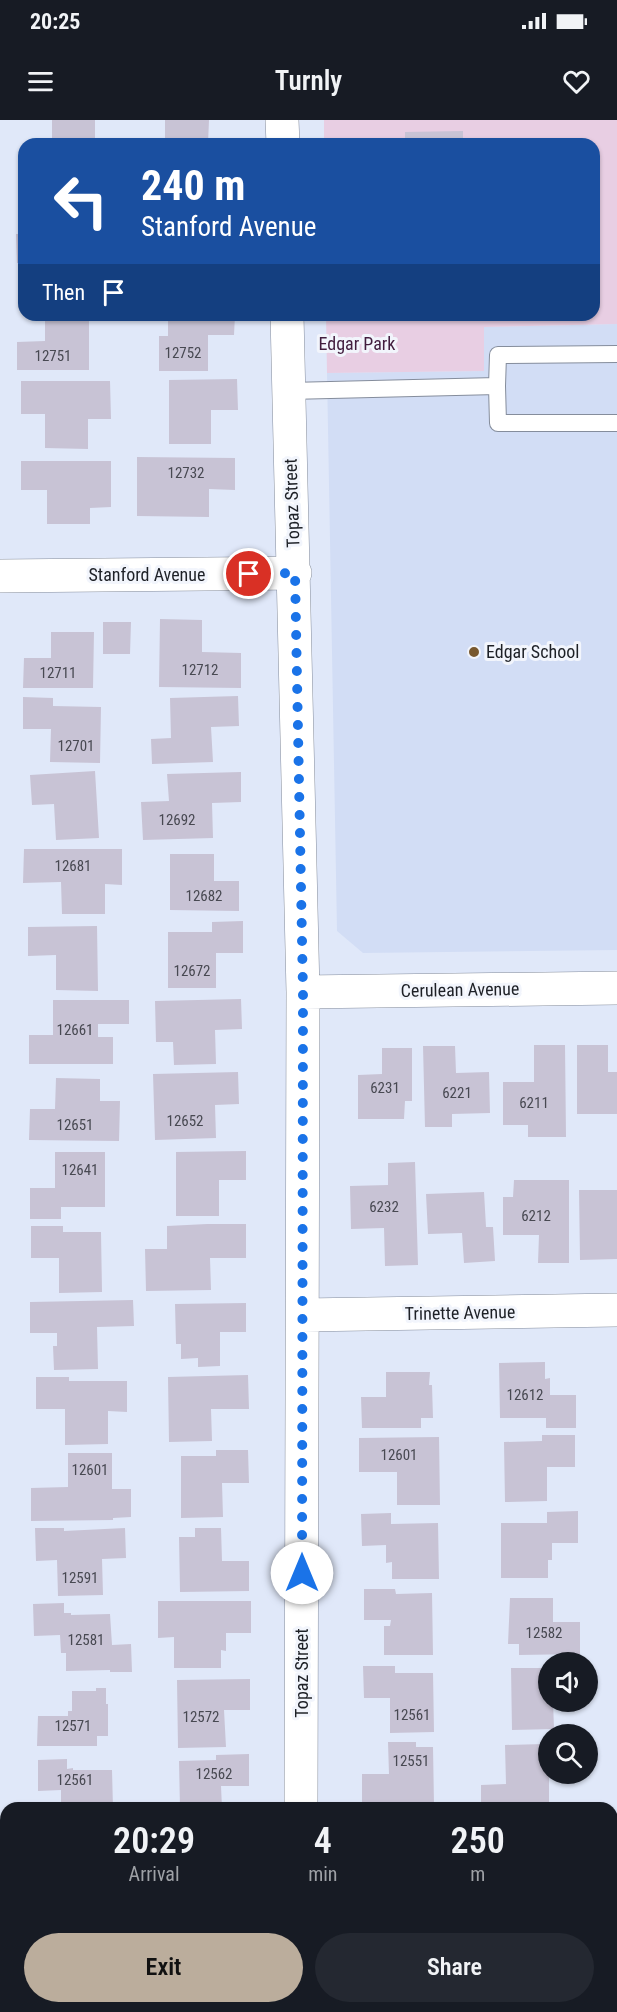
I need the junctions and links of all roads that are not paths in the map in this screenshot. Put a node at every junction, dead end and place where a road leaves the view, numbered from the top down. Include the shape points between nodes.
1 (282, 120) edge
2 (283, 138) edge
3 (287, 321) edge
4 (617, 354) edge
5 (497, 386) junction
6 (289, 391) junction
7 (617, 423) edge
8 (295, 573) junction
9 (0, 576) edge
10 (617, 988) edge
11 (303, 992) junction
12 (617, 1310) edge
13 (303, 1315) junction
14 (301, 1802) edge

1 - 2 street
3 - 6 street, Topaz Street
4 - 5 lane via 498,355
5 - 6 lane
5 - 7 lane via 498,423
6 - 8 street, Topaz Street
8 - 9 street, Stanford Avenue
8 - 11 street, Topaz Street
10 - 11 street, Cerulean Avenue
11 - 13 street, Topaz Street
12 - 13 street, Trinette Avenue
13 - 14 street, Topaz Street

